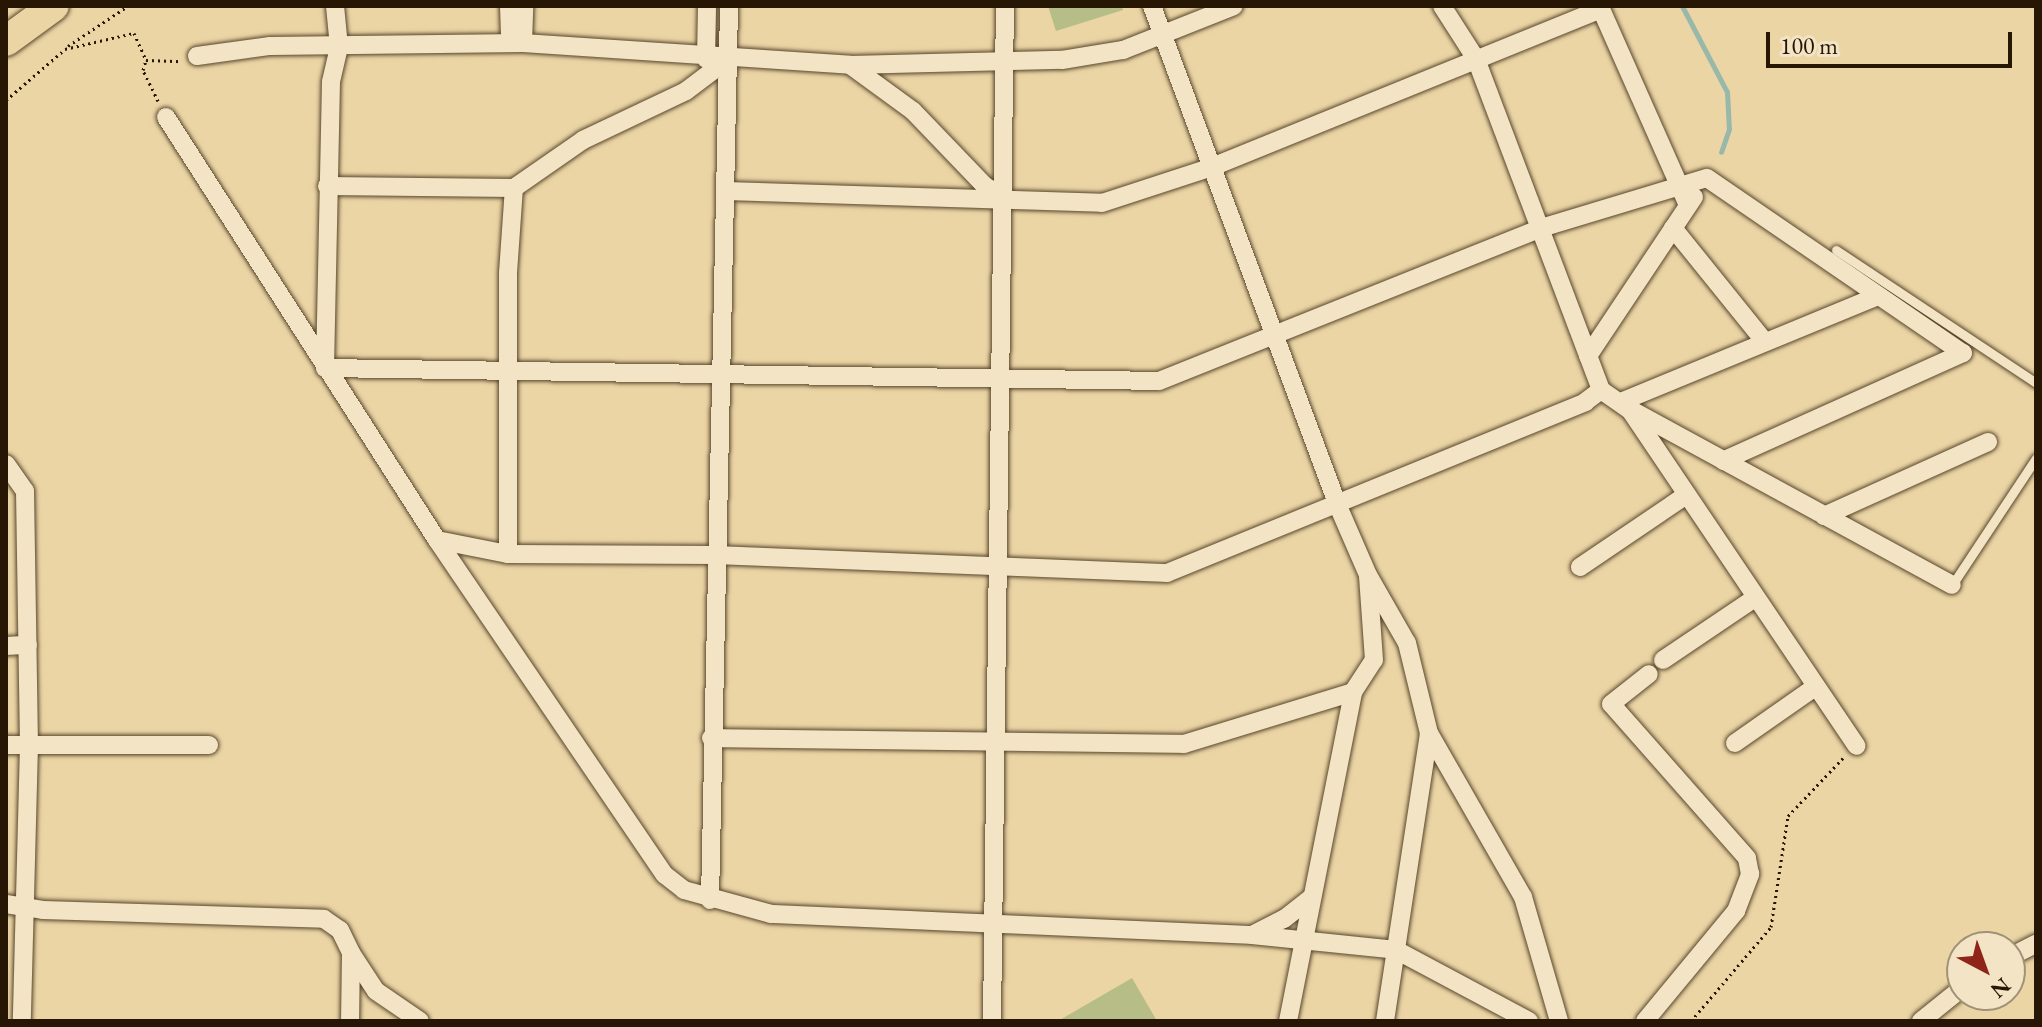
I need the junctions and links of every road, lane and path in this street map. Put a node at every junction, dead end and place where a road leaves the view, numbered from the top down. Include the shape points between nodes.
1 (54, 6) edge
2 (128, 6) edge
3 (335, 6) edge
4 (509, 6) edge
5 (524, 6) edge
6 (707, 6) edge
7 (729, 6) edge
8 (1005, 6) edge
9 (1152, 6) edge
10 (1234, 6) edge
11 (1442, 6) edge
12 (1163, 35) junction
13 (6, 41) edge
14 (516, 43) junction
15 (339, 47) junction
16 (65, 49) junction
17 (197, 56) joint
18 (706, 59) junction
19 (1004, 59) junction
20 (1476, 59) junction
21 (146, 60) junction
22 (727, 60) junction
23 (850, 65) junction
24 (6, 100) edge
25 (166, 117) joint
26 (1212, 167) junction
27 (1707, 178) junction
28 (1676, 185) junction
29 (327, 186) junction
30 (514, 188) junction
31 (726, 191) junction
32 (1006, 199) junction
33 (1688, 205) junction
34 (1541, 228) junction
35 (1673, 228) junction
36 (1836, 250) dead end
37 (1878, 296) junction
38 (1274, 335) junction
39 (1765, 342) junction
40 (1588, 356) junction
41 (325, 368) junction
42 (507, 369) junction
43 (723, 375) junction
44 (1001, 379) junction
45 (2036, 383) edge
46 (1601, 390) junction
47 (1626, 406) junction
48 (1988, 442) dead end
49 (2036, 458) edge
50 (1723, 461) junction
51 (6, 464) edge
52 (15, 490) edge
53 (1685, 496) junction
54 (1338, 506) junction
55 (1824, 516) junction
56 (437, 540) junction
57 (508, 554) junction
58 (718, 555) junction
59 (1001, 565) junction
60 (1580, 567) dead end
61 (1368, 575) junction
62 (1952, 585) joint
63 (1755, 598) junction
64 (28, 645) junction
65 (6, 646) edge
66 (1663, 660) dead end
67 (1649, 674) dead end
68 (1815, 687) junction
69 (1353, 692) junction
70 (1429, 733) junction
71 (711, 738) junction
72 (993, 742) junction
73 (1735, 743) dead end
74 (6, 745) edge
75 (29, 745) junction
76 (209, 745) dead end
77 (1857, 746) joint
78 (1312, 897) junction
79 (710, 900) junction
80 (6, 904) edge
81 (27, 904) junction
82 (992, 927) junction
83 (1252, 935) junction
84 (1303, 940) junction
85 (1396, 950) junction
86 (351, 953) junction
87 (1946, 1001) edge
88 (22, 1021) edge
89 (350, 1021) edge
90 (420, 1021) edge
91 (992, 1021) edge
92 (1288, 1021) edge
93 (1385, 1021) edge
94 (1529, 1021) edge
95 (1559, 1021) edge
96 (1645, 1021) edge
97 (1691, 1021) edge
98 (1921, 1021) edge

1 - 13 highway
2 - 16 path
3 - 15 street
4 - 14 street
5 - 14 street
6 - 18 street
7 - 22 street
8 - 19 street
9 - 12 street
10 - 12 street
11 - 20 street
12 - 19 street via 1092,57
12 - 26 street
14 - 15 street
14 - 18 street
15 - 17 street via 270,46
15 - 29 street via 331,82
16 - 21 path via 134,33
16 - 24 path
17 - 21 path via 160,63
18 - 22 street
19 - 23 street
19 - 32 street
20 - 26 street
20 - 28 street via 1601,9
20 - 34 street
21 - 25 path via 147,82
22 - 23 street
22 - 30 street via 686,91 583,140
22 - 31 street
23 - 32 street via 913,111 985,186
25 - 41 street
26 - 32 street via 1102,203
26 - 38 street
27 - 28 street
27 - 33 street
27 - 37 street
28 - 33 street
28 - 34 street
29 - 30 street
29 - 41 street
30 - 42 street
31 - 32 street
31 - 43 street
32 - 44 street
33 - 35 street
34 - 38 street
34 - 40 street
35 - 39 street
35 - 40 street
36 - 45 lane
37 - 39 street
37 - 50 street via 1963,353
38 - 44 street via 1159,381
38 - 54 street
39 - 47 street
40 - 46 street
41 - 42 street
41 - 56 street
42 - 43 street
42 - 57 street
43 - 44 street
43 - 58 street
44 - 59 street
46 - 47 street
46 - 54 street via 1585,402
47 - 50 street
47 - 53 street
48 - 55 street
49 - 62 lane
50 - 55 street
51 - 52 street
52 - 64 street
53 - 60 street
53 - 63 street
54 - 59 street via 1167,573
54 - 61 street
55 - 62 street
56 - 57 street
56 - 79 street via 665,875
57 - 58 street
58 - 59 street
58 - 71 street
59 - 72 street
61 - 69 street via 1374,660
61 - 70 street via 1407,643
63 - 66 street
63 - 68 street
64 - 65 street
64 - 75 street
67 - 96 street via 1611,704 1747,858 1750,874 1736,911
68 - 73 street
68 - 77 street
69 - 72 street via 1200,742
69 - 78 street
70 - 85 street
70 - 95 street via 1523,897
71 - 72 street
71 - 79 street
72 - 82 street
74 - 75 street
75 - 76 street
75 - 81 street
77 - 97 path via 1788,816 1771,927
78 - 83 street
78 - 84 street
79 - 82 street via 771,914
80 - 81 street
81 - 86 street via 43,910 324,919 340,930
81 - 88 street
82 - 83 street
82 - 91 street
83 - 84 street
84 - 85 street
84 - 92 street
85 - 93 street
85 - 94 street
86 - 89 street
86 - 90 street via 376,991
87 - 98 street

